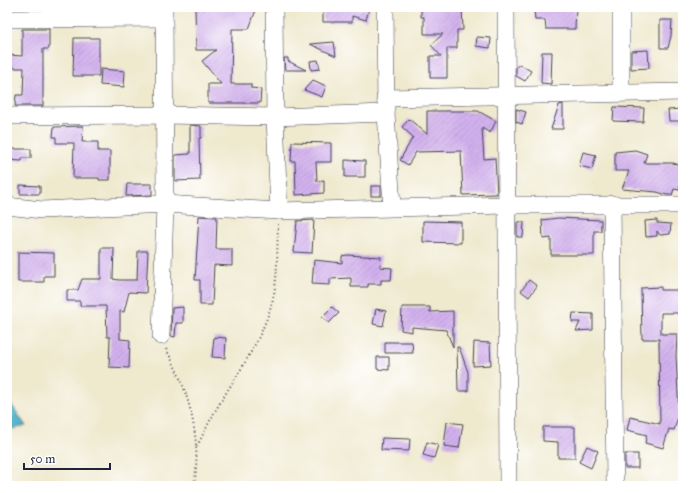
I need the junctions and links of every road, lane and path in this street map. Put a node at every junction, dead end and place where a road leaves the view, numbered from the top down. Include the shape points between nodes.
1 (274, 7) edge
2 (385, 7) edge
3 (506, 7) edge
4 (621, 7) edge
5 (164, 12) edge
6 (53, 13) edge
7 (7, 19) edge
8 (683, 92) edge
9 (621, 93) junction
10 (506, 96) junction
11 (386, 105) junction
12 (164, 115) junction
13 (7, 116) edge
14 (275, 117) junction
15 (165, 204) junction
16 (612, 204) junction
17 (506, 205) junction
18 (683, 205) edge
19 (7, 206) edge
20 (392, 207) junction
21 (279, 211) junction
22 (161, 336) joint
23 (197, 446) junction
24 (194, 486) edge
25 (508, 486) edge
26 (616, 486) edge

1 - 14 street
2 - 11 street
3 - 10 street
4 - 9 street
5 - 6 street
5 - 12 street
6 - 7 street
8 - 9 street
9 - 10 street
10 - 11 street
10 - 17 street
11 - 14 street
11 - 20 street
12 - 13 street
12 - 14 street
12 - 15 street
14 - 21 street
15 - 19 street via 42,210
15 - 21 street
15 - 22 street
16 - 17 street
16 - 18 street
16 - 26 street
17 - 20 street
17 - 25 street
20 - 21 street
21 - 23 path via 277,270 273,295 262,328 244,366
22 - 23 path via 185,391
23 - 24 path

